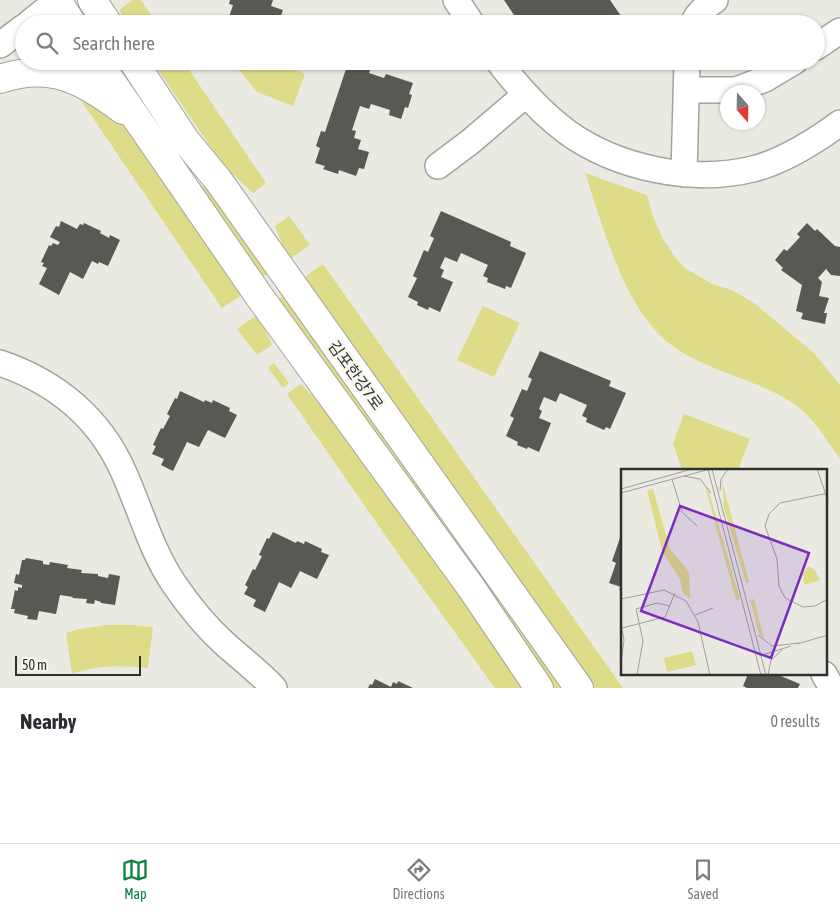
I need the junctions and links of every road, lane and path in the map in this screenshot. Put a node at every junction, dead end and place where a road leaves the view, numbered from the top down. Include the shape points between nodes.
1 (58, 0) edge
2 (92, 0) edge
3 (456, 0) edge
4 (715, 0) edge
5 (39, 15) edge
6 (67, 15) edge
7 (102, 15) edge
8 (466, 15) edge
9 (698, 15) edge
10 (840, 31) edge
11 (15, 34) edge
12 (825, 41) edge
13 (0, 45) edge
14 (103, 70) edge
15 (139, 70) edge
16 (505, 70) edge
17 (687, 70) edge
18 (780, 70) edge
19 (0, 79) edge
20 (686, 90) junction
21 (524, 95) junction
22 (137, 120) junction
23 (840, 123) edge
24 (438, 166) dead end
25 (684, 174) junction
26 (0, 363) edge
27 (825, 676) edge
28 (274, 688) edge
29 (539, 688) edge
30 (579, 688) edge
31 (832, 688) edge

1 - 5 street
1 - 6 main road
2 - 7 main road
3 - 8 street
4 - 9 street
10 - 12 street
11 - 13 street
14 - 22 main road, 김포한강7로
15 - 30 main road, 김포한강7로
16 - 21 street
17 - 20 street
18 - 20 street via 736,90
19 - 22 main road via 15,74 45,72 71,78 99,92
20 - 25 street
21 - 24 street
21 - 25 street via 567,132 609,155 649,169
22 - 29 main road, 김포한강7로 via 259,296 470,586
23 - 25 street via 781,159 754,169
26 - 28 street via 42,381 87,417 124,472 152,545 187,602 212,631
27 - 31 street

